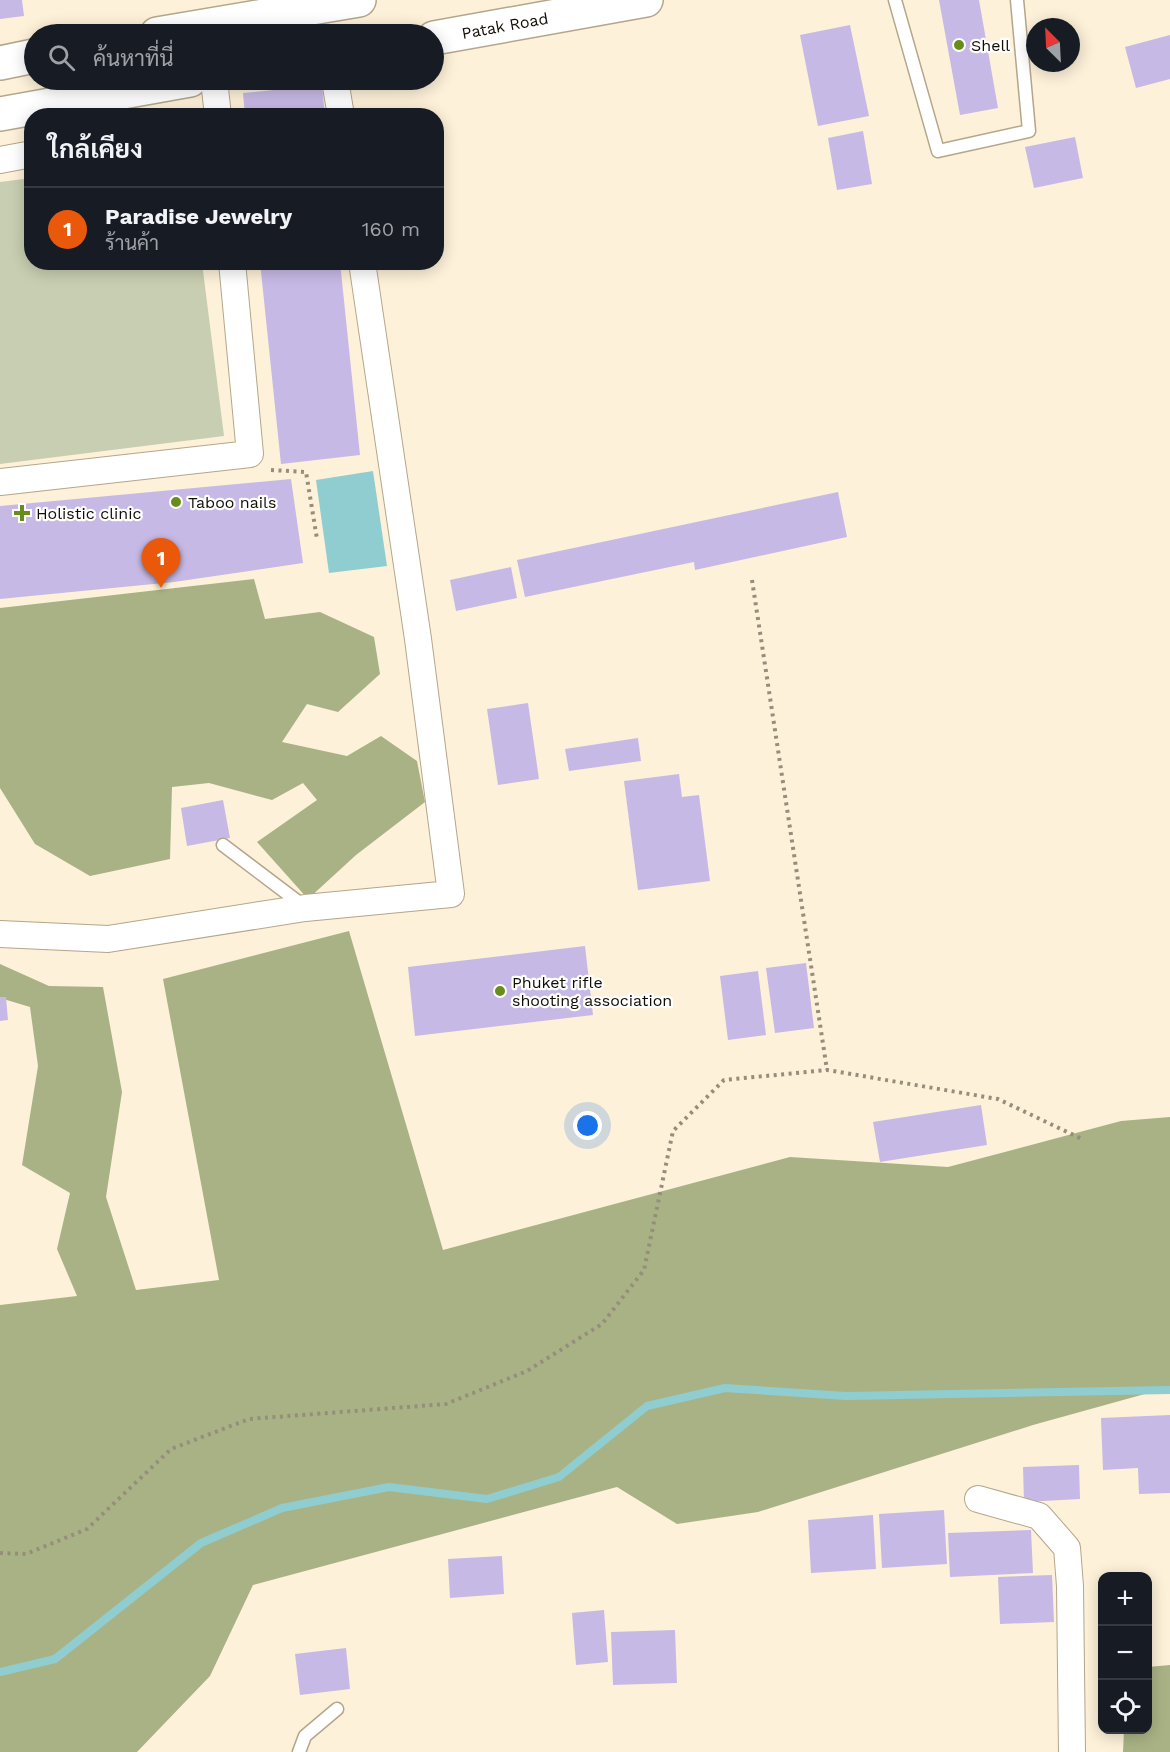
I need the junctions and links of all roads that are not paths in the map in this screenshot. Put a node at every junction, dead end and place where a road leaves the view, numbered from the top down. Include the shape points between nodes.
1 (359, 0) edge
2 (646, 0) edge
3 (895, 0) edge
4 (1017, 0) edge
5 (279, 6) edge
6 (201, 24) edge
7 (444, 36) edge
8 (24, 58) edge
9 (0, 63) edge
10 (134, 90) edge
11 (215, 90) edge
12 (337, 90) edge
13 (34, 108) edge
14 (217, 108) edge
15 (340, 108) edge
16 (24, 110) edge
17 (0, 114) edge
18 (24, 156) edge
19 (0, 160) edge
20 (233, 270) edge
21 (363, 270) edge
22 (0, 482) edge
23 (223, 845) dead end
24 (306, 908) junction
25 (0, 934) edge
26 (978, 1499) dead end
27 (337, 1709) dead end
28 (299, 1752) edge
29 (1072, 1752) edge

1 - 5 main road
2 - 7 main road, Patak Road
3 - 4 lane via 938,151 1029,131
5 - 6 main road
8 - 9 main road
10 - 13 main road
11 - 14 street
12 - 15 street
16 - 17 main road
18 - 19 street
20 - 22 street via 250,454
21 - 24 street via 451,894
23 - 24 lane
24 - 25 street via 108,939
26 - 29 street via 1040,1516 1067,1548
27 - 28 lane via 305,1736

